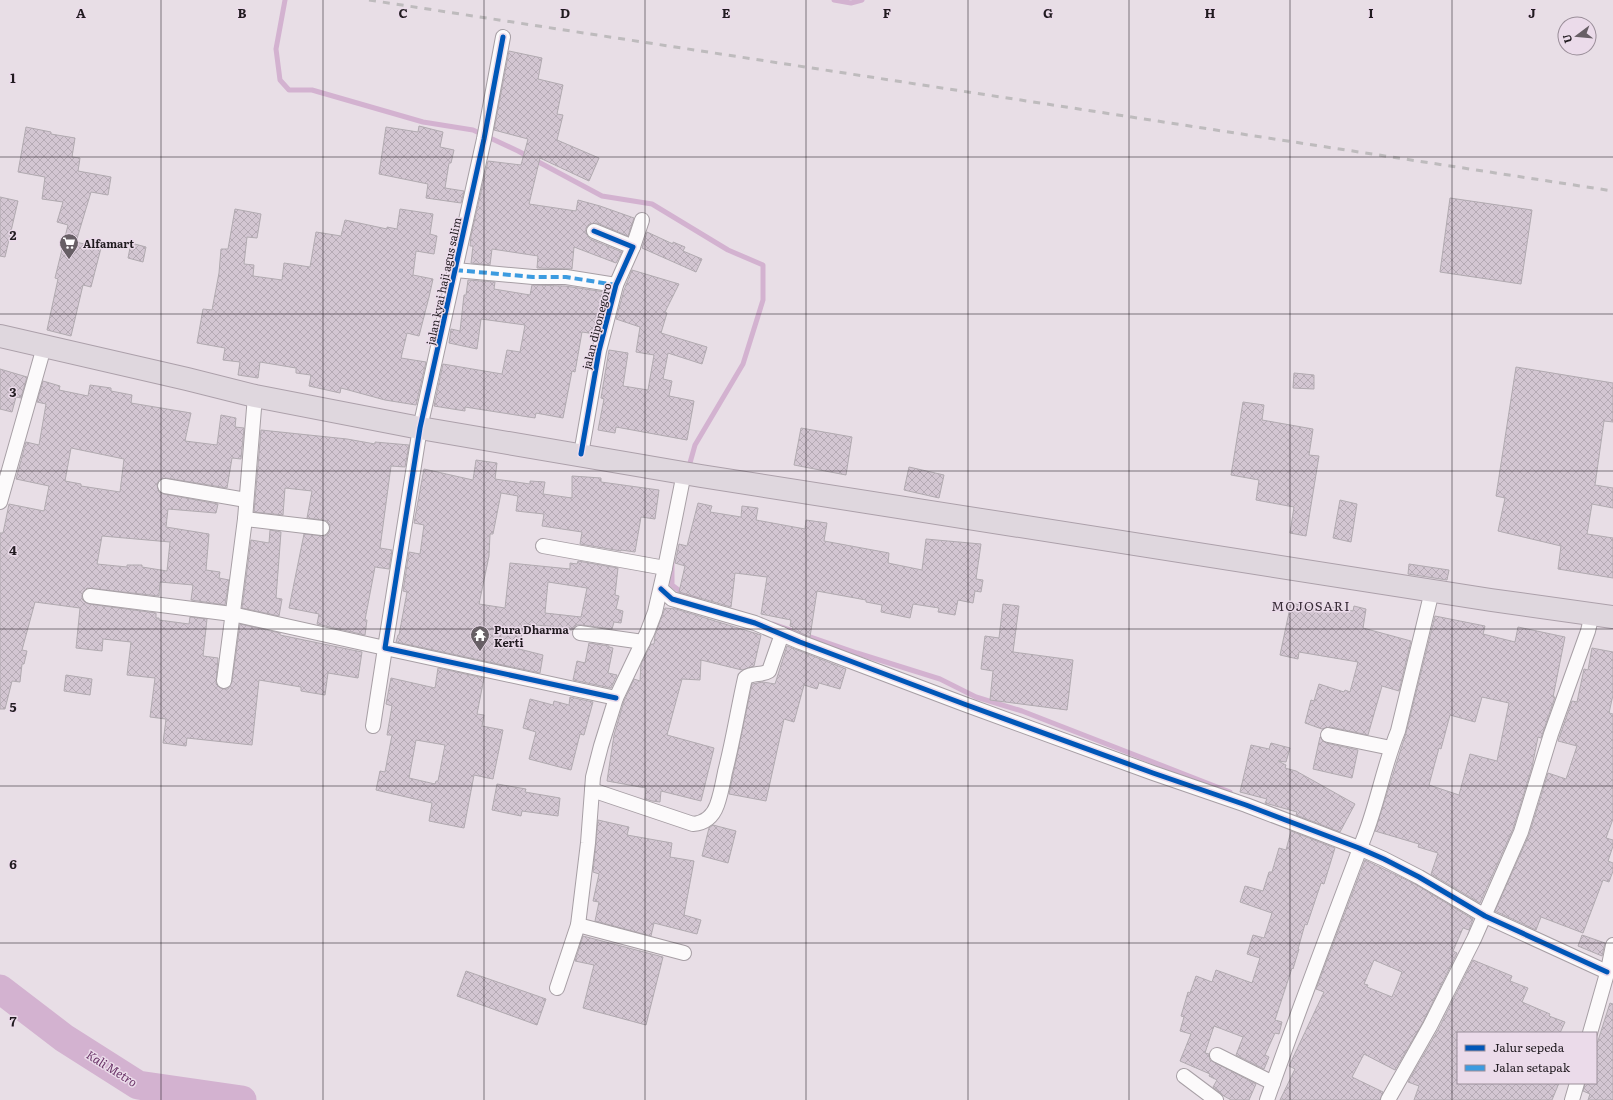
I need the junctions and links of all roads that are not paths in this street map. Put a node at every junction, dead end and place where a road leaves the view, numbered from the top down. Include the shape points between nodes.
1 (503, 37) dead end
2 (642, 220) dead end
3 (594, 231) dead end
4 (632, 247) junction
5 (456, 270) junction
6 (616, 285) junction
7 (0, 336) edge
8 (44, 347) junction
9 (255, 396) junction
10 (420, 428) junction
11 (581, 454) junction
12 (5, 467) edge
13 (690, 474) junction
14 (165, 486) dead end
15 (246, 500) junction
16 (0, 502) edge
17 (245, 518) junction
18 (322, 528) dead end
19 (543, 546) dead end
20 (665, 568) junction
21 (660, 590) junction
22 (1432, 591) junction
23 (90, 596) dead end
24 (232, 614) junction
25 (1603, 616) edge
26 (580, 633) dead end
27 (782, 634) junction
28 (643, 642) junction
29 (385, 648) junction
30 (224, 681) dead end
31 (616, 698) junction
32 (373, 726) dead end
33 (1328, 736) dead end
34 (1391, 748) junction
35 (592, 790) junction
36 (1362, 843) junction
37 (1487, 911) junction
38 (578, 925) junction
39 (1613, 945) edge
40 (684, 953) dead end
41 (1608, 969) junction
42 (557, 988) dead end
43 (1590, 1032) edge
44 (1217, 1054) dead end
45 (1184, 1076) dead end
46 (1273, 1083) junction
47 (1576, 1084) edge
48 (1216, 1100) edge
49 (1267, 1100) edge
50 (1388, 1100) edge
51 (1572, 1100) edge

1 - 5 street, jalan kyai haji agus salim
2 - 4 street, jalan diponegoro
3 - 4 street
4 - 6 street, jalan diponegoro
5 - 6 street via 533,278 566,277
5 - 10 street, jalan kyai haji agus salim
6 - 11 street, jalan diponegoro via 593,379
7 - 8 highway
8 - 9 highway
8 - 12 street
9 - 10 highway
9 - 15 street
10 - 11 highway
10 - 29 street, jalan kyai haji agus salim
11 - 13 highway
12 - 16 street
13 - 20 street
13 - 22 highway
14 - 15 street
15 - 17 street
17 - 18 street
17 - 24 street
19 - 20 street
20 - 21 street
21 - 27 street via 672,599 755,623
21 - 28 street via 652,623
22 - 25 highway
22 - 34 street via 1398,731
23 - 24 street
24 - 29 street
24 - 30 street
25 - 37 street via 1588,631 1551,734 1521,832
26 - 28 street
27 - 35 street via 769,671 751,674 745,678 717,804 705,821 693,824
27 - 36 street via 1146,771
28 - 31 street
29 - 31 street
29 - 32 street, jalan kyai haji agus salim
31 - 35 street via 600,746
33 - 34 street
34 - 36 street
35 - 38 street
36 - 37 street via 1384,859
36 - 46 street
37 - 41 street
37 - 50 street via 1430,1026
38 - 40 street
38 - 42 street
39 - 41 street
41 - 43 street
44 - 46 street
45 - 48 street
46 - 49 street
47 - 51 street

